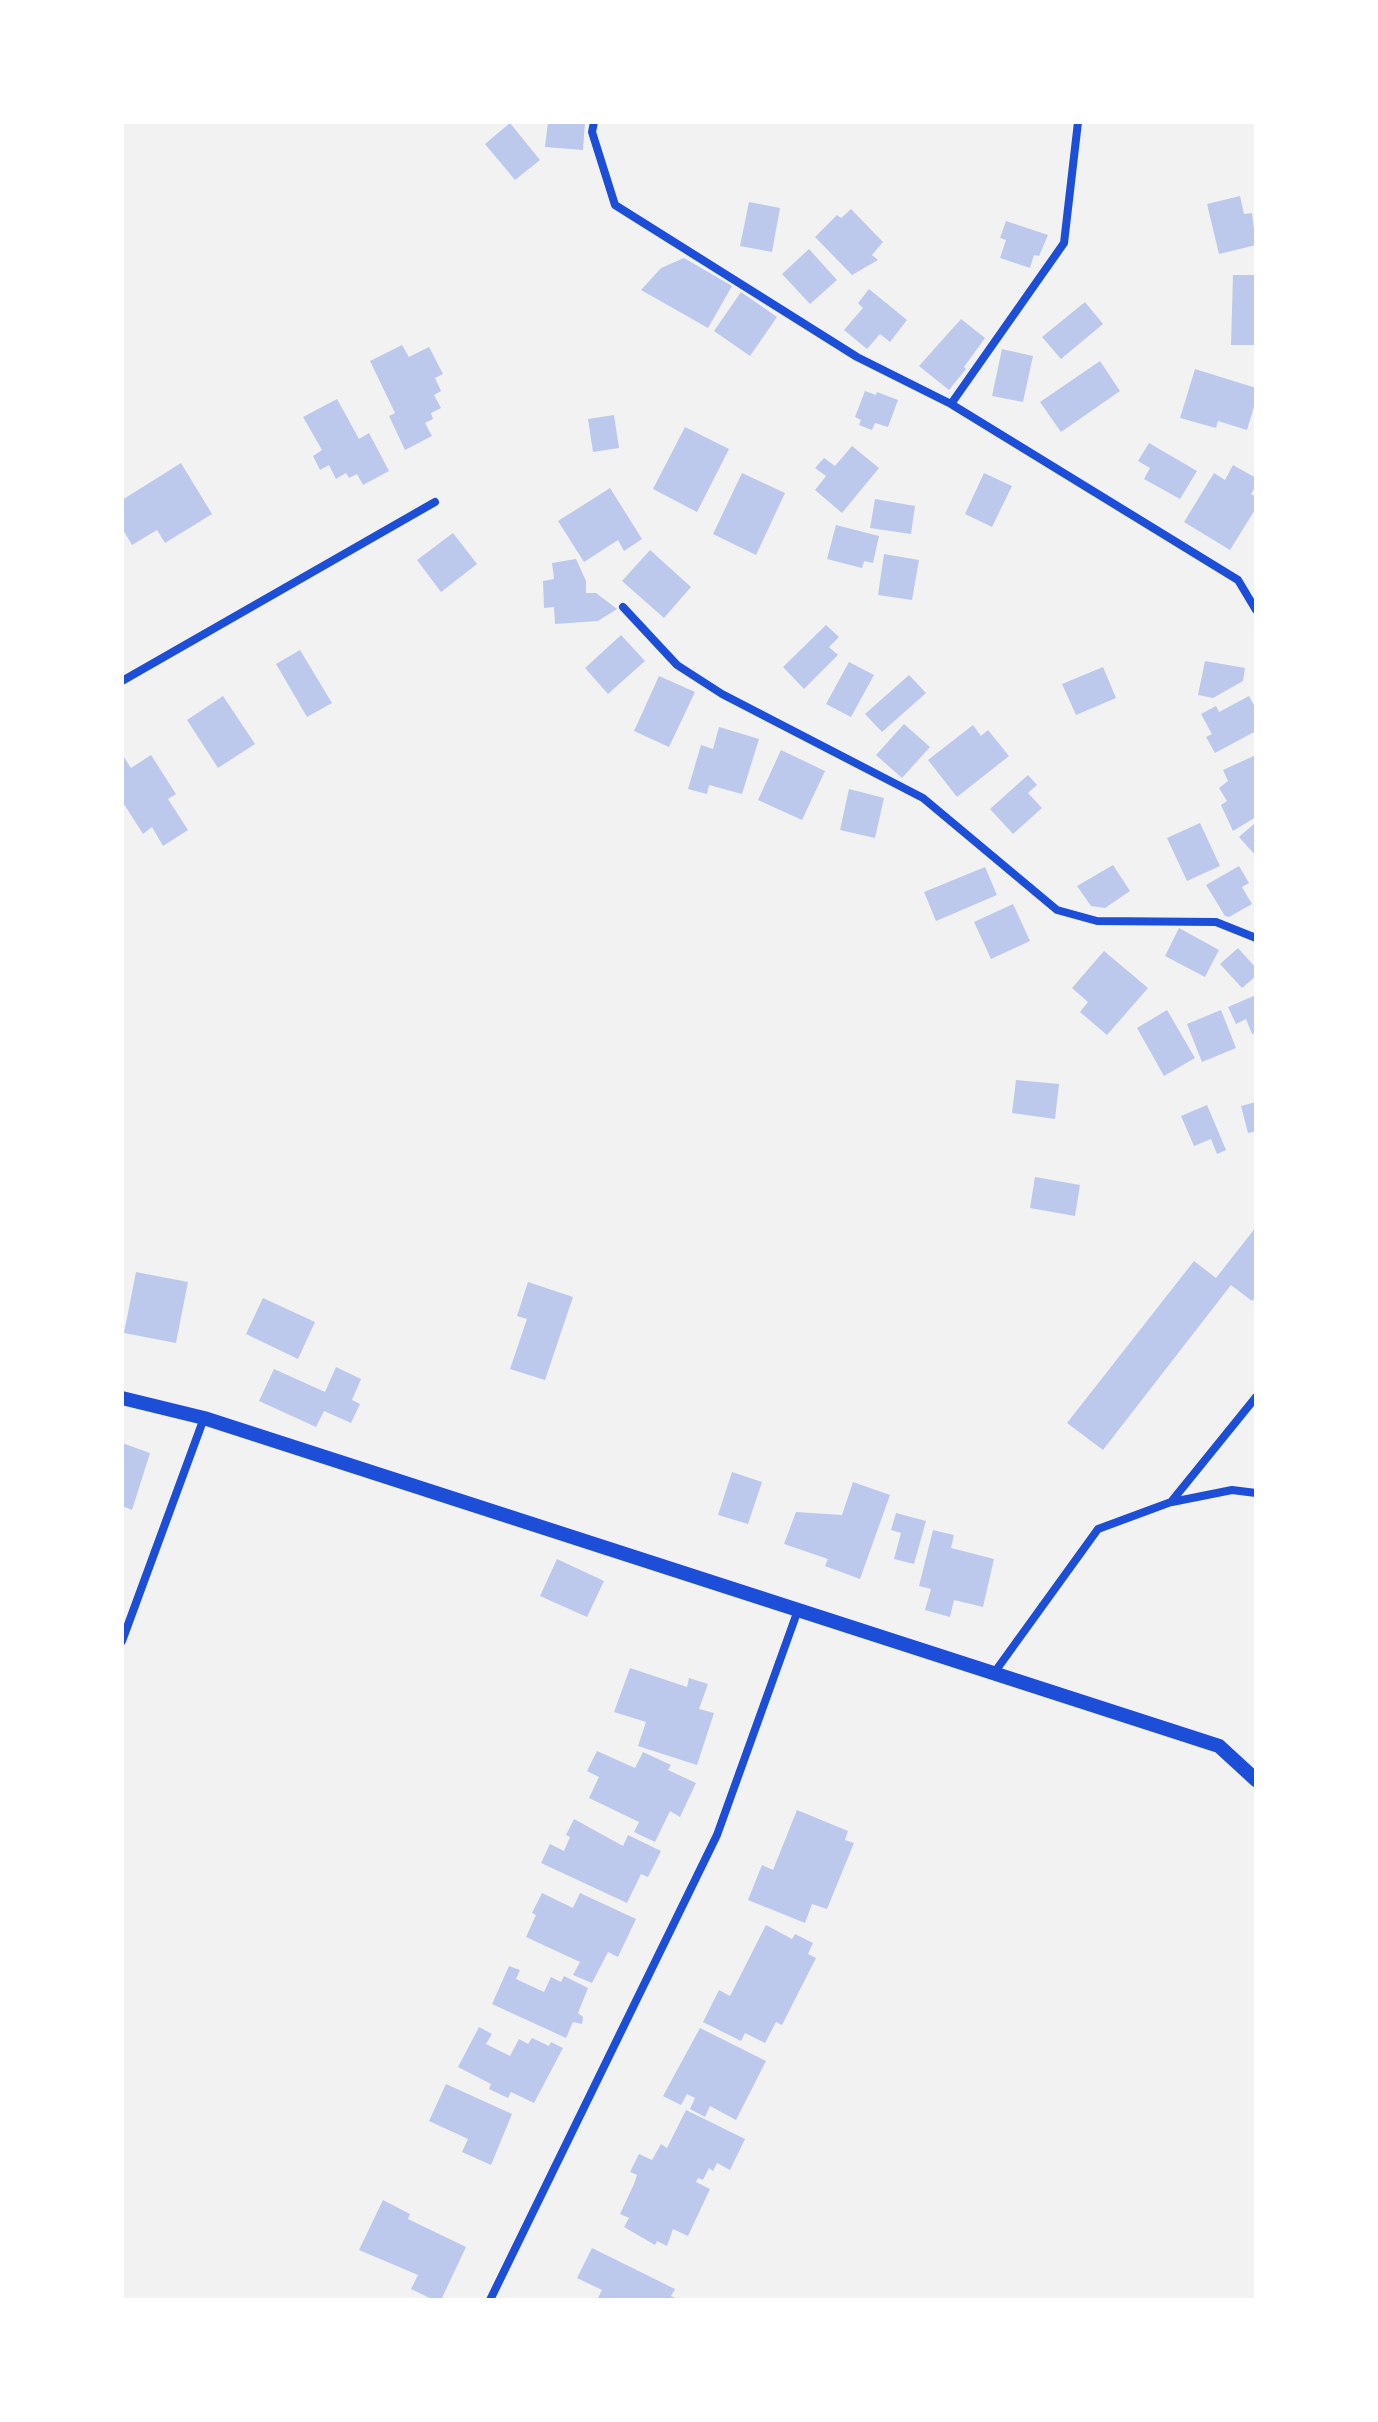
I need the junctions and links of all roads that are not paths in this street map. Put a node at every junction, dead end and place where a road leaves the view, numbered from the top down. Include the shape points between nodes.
1 (594, 122) edge
2 (1078, 122) edge
3 (951, 404) junction
4 (435, 502) dead end
5 (623, 607) dead end
6 (1256, 610) edge
7 (122, 681) edge
8 (1256, 938) edge
9 (1256, 1397) edge
10 (122, 1398) edge
11 (204, 1418) junction
12 (1256, 1493) edge
13 (1171, 1502) junction
14 (798, 1610) junction
15 (122, 1641) edge
16 (993, 1674) junction
17 (1256, 1780) edge
18 (490, 2300) edge

1 - 3 street via 592,132 615,205 857,357
2 - 3 street via 1064,243
3 - 6 street via 1238,580
4 - 7 street
5 - 8 street via 677,665 722,694 923,798 1057,910 1097,921 1216,922
9 - 13 street
10 - 11 street
11 - 14 street
11 - 15 street
12 - 13 street via 1232,1490
13 - 16 street via 1098,1529
14 - 16 street
14 - 18 street via 717,1835
16 - 17 street via 1219,1746

